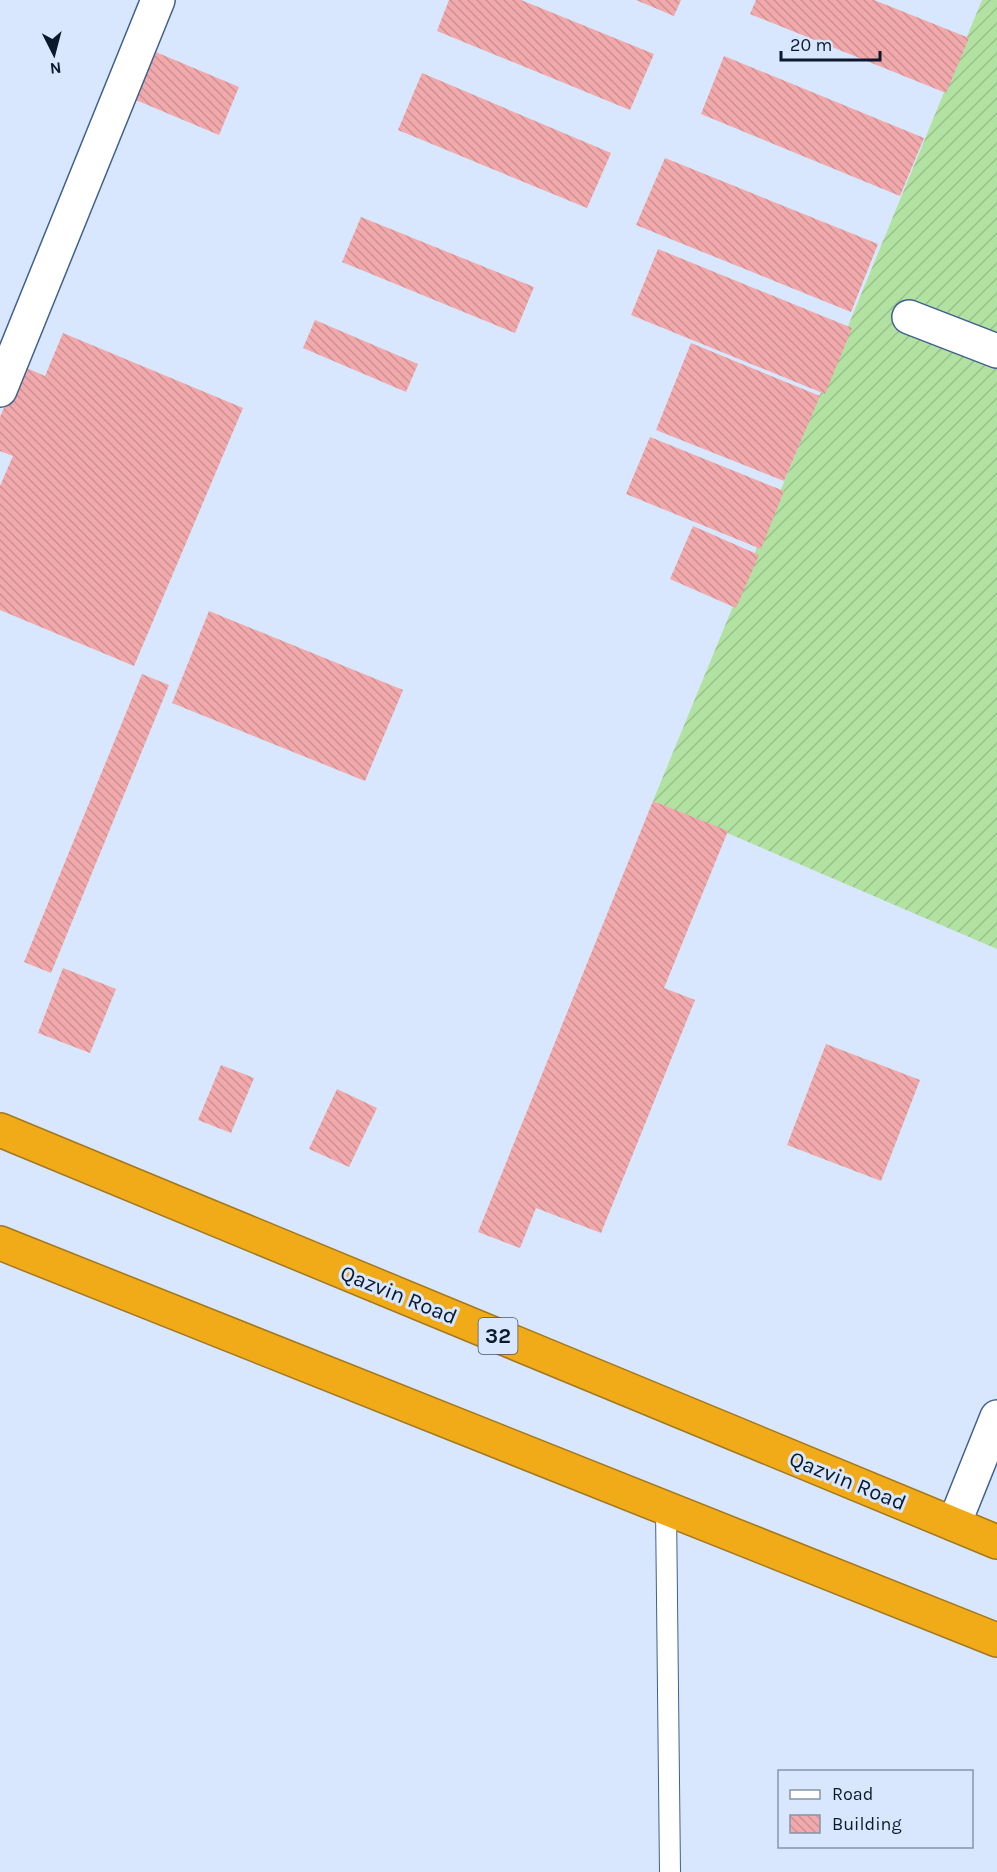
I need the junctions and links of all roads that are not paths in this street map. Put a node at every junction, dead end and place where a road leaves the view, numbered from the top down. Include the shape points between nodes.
1 (158, 0) edge
2 (909, 317) dead end
3 (997, 351) edge
4 (0, 390) edge
5 (0, 1130) edge
6 (0, 1243) edge
7 (997, 1417) edge
8 (666, 1507) junction
9 (954, 1524) junction
10 (997, 1542) edge
11 (997, 1640) edge
12 (670, 1872) edge

1 - 4 street
2 - 3 street
5 - 9 highway, Qazvin Road / 32
6 - 8 highway
7 - 9 street
8 - 11 highway
8 - 12 lane
9 - 10 highway, Qazvin Road / 32

